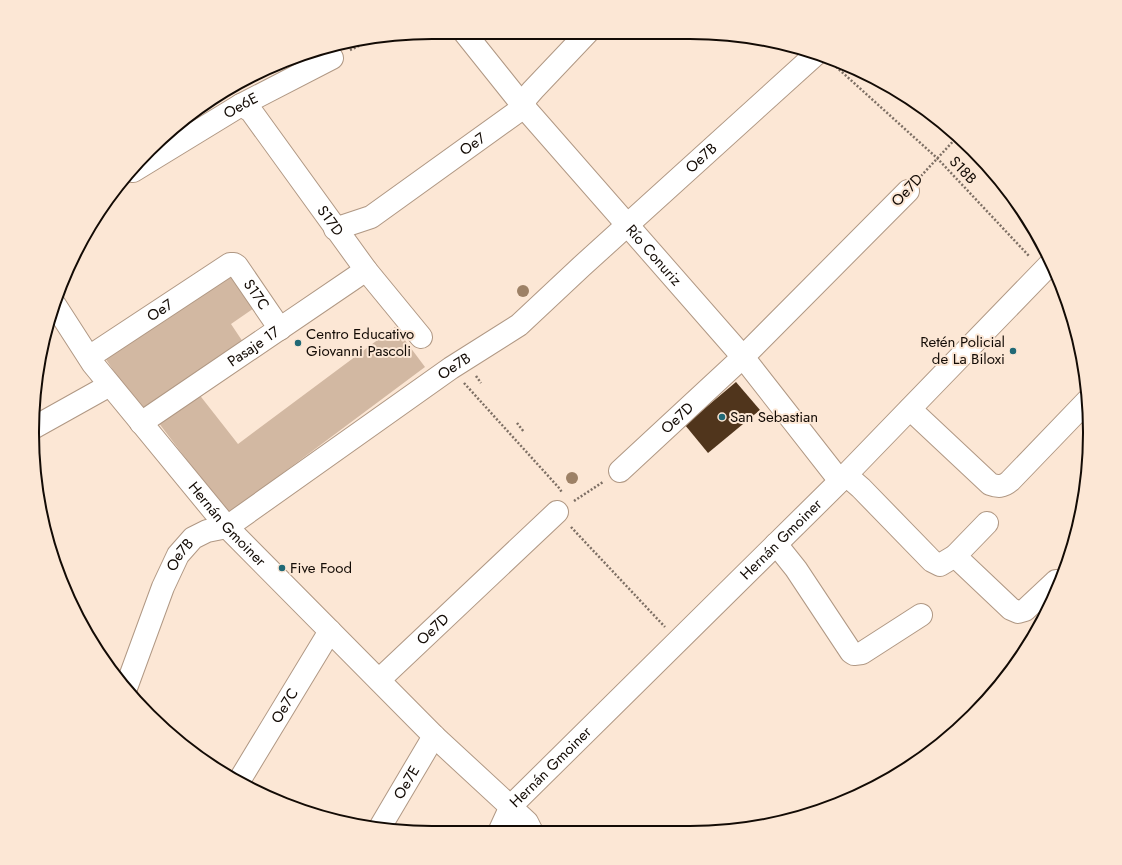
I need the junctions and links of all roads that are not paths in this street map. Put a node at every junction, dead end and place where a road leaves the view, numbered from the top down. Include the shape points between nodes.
1 (470, 39) edge
2 (581, 39) edge
3 (332, 58) dead end
4 (821, 62) edge
5 (242, 105) junction
6 (524, 107) junction
7 (146, 163) edge
8 (908, 191) road end
9 (628, 225) junction
10 (335, 229) junction
11 (230, 264) joint
12 (1047, 267) edge
13 (366, 270) junction
14 (58, 311) edge
15 (280, 329) junction
16 (421, 337) dead end
17 (89, 357) junction
18 (743, 357) junction
19 (110, 385) junction
20 (1082, 406) edge
21 (910, 409) junction
22 (141, 423) junction
23 (39, 424) edge
24 (620, 471) road end
25 (843, 478) junction
26 (557, 512) road end
27 (987, 522) dead end
28 (227, 528) junction
29 (776, 544) junction
30 (955, 556) junction
31 (1052, 584) edge
32 (921, 615) dead end
33 (330, 631) junction
34 (379, 680) junction
35 (128, 682) edge
36 (434, 736) junction
37 (242, 776) edge
38 (511, 806) junction
39 (382, 823) edge
40 (502, 826) edge
41 (529, 826) edge

1 - 6 street, Río Conuriz
2 - 6 street, Oe7 via 526,98
3 - 5 street, Oe6E
4 - 9 street, Oe7B
5 - 7 street, Oe6E
5 - 10 street, S17D via 251,111
6 - 9 street, Río Conuriz
6 - 10 street, Oe7 via 371,217
8 - 18 street, Oe7D
9 - 18 street, Río Conuriz
9 - 28 street, Oe7B via 519,325 451,368
10 - 13 street, S17D
11 - 15 street, S17C via 237,266
11 - 17 street, Oe7
12 - 21 street, Hernán Gmoiner
13 - 15 street, Pasaje 17
13 - 16 street, S17D
14 - 17 street, Hernán Gmoiner
15 - 22 street, Pasaje 17
17 - 19 street, Hernán Gmoiner
18 - 24 street, Oe7D
18 - 25 street, Río Conuriz
19 - 22 street, Hernán Gmoiner
19 - 23 street
20 - 21 street via 1004,486 990,484
21 - 25 street, Hernán Gmoiner
22 - 28 street, Hernán Gmoiner
25 - 29 street, Hernán Gmoiner
25 - 30 street, Río Conuriz via 861,488 932,561 940,565
26 - 34 street, Oe7D
27 - 30 street
28 - 33 street, Hernán Gmoiner
28 - 35 street, Oe7B via 207,531 193,538 178,555 162,587
29 - 32 street via 854,654 862,653
29 - 38 street, Hernán Gmoiner
30 - 31 street via 1011,609 1018,612 1025,610
33 - 34 street, Hernán Gmoiner
33 - 37 street, Oe7C
34 - 36 street, Hernán Gmoiner
36 - 38 street, Hernán Gmoiner
36 - 39 street, Oe7E
38 - 40 street
38 - 41 street

